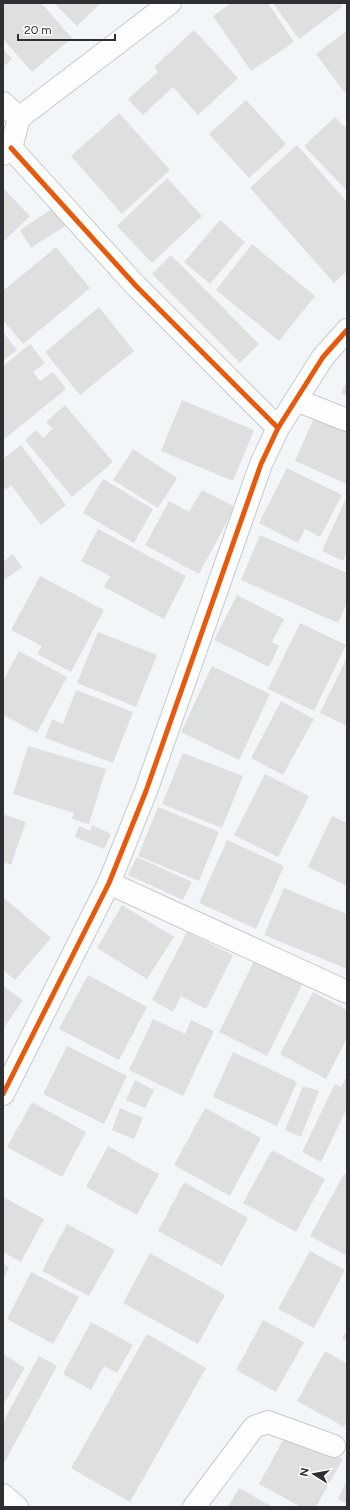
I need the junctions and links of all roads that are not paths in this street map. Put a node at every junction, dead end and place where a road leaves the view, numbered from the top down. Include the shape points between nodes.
1 (170, 3) edge
2 (3, 103) edge
3 (19, 118) junction
4 (7, 151) edge
5 (347, 330) edge
6 (296, 400) junction
7 (347, 420) edge
8 (278, 428) junction
9 (109, 883) junction
10 (347, 992) edge
11 (3, 1094) edge
12 (334, 1446) dead end
13 (3, 1495) edge
14 (17, 1507) edge
15 (194, 1507) edge

1 - 3 street
2 - 3 street
3 - 4 street
4 - 8 street via 136,286
5 - 6 street via 323,357
6 - 7 street
6 - 8 street
8 - 9 street via 261,464 146,791
9 - 10 street
9 - 11 street
12 - 15 street via 268,1422 254,1427
13 - 14 street

